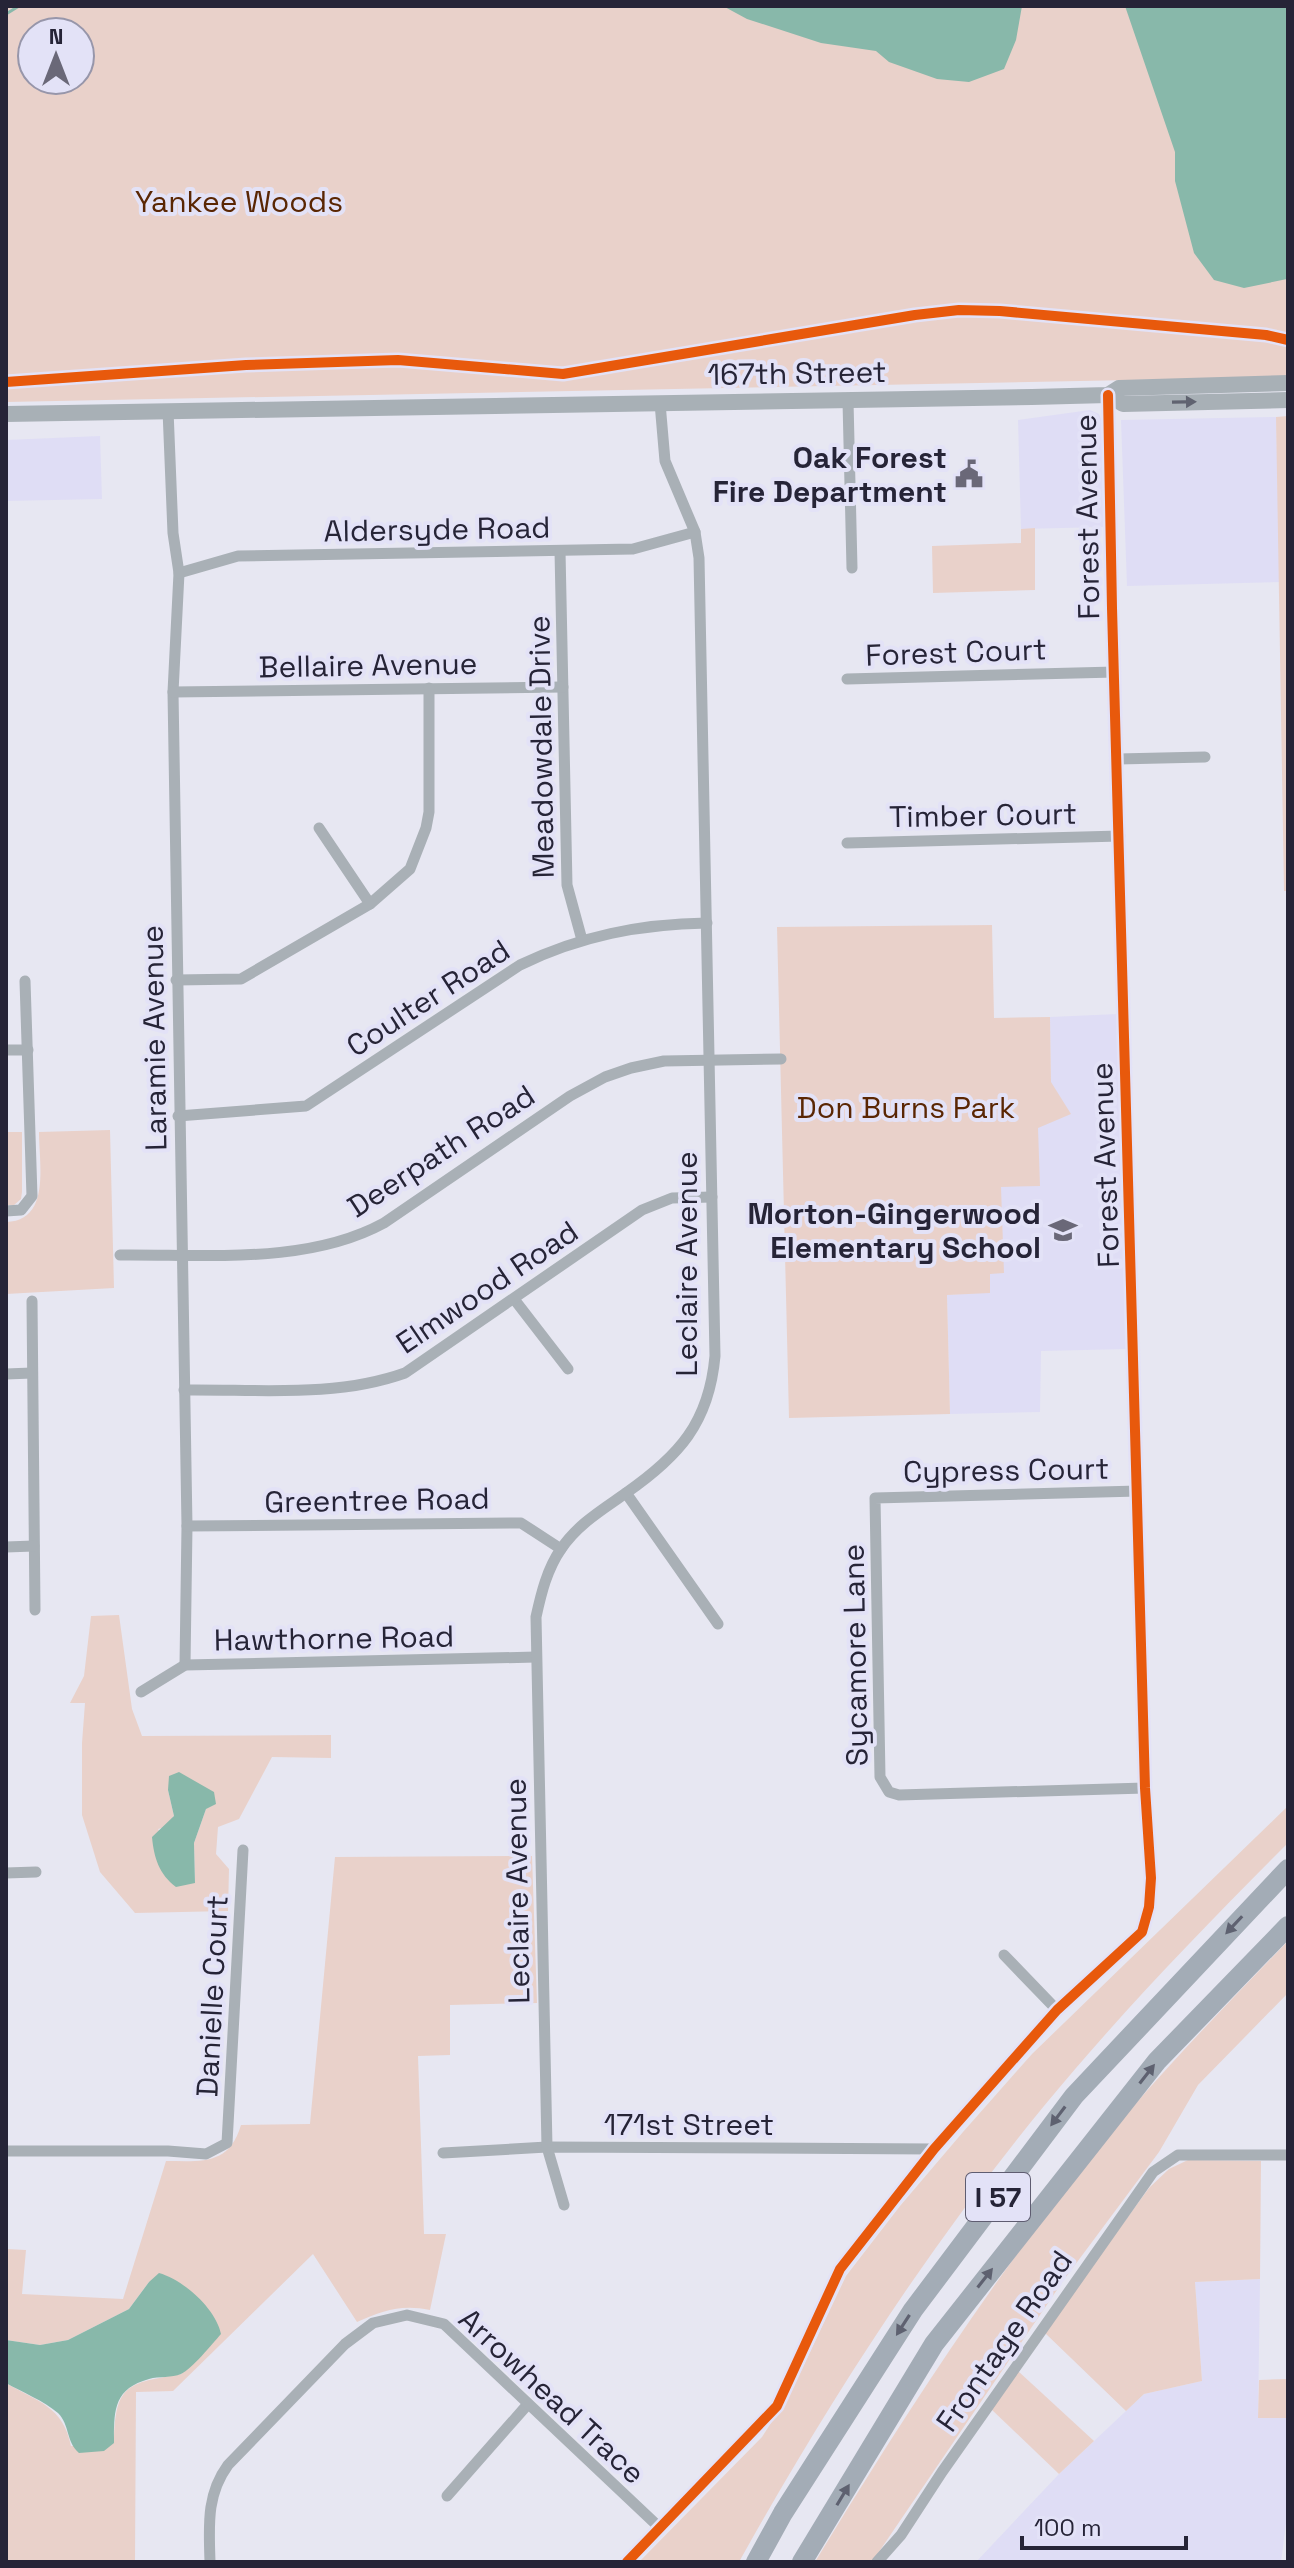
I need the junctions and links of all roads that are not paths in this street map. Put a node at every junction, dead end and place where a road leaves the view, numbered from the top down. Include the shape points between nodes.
1 (1288, 383) edge
2 (1108, 395) junction
3 (1288, 400) edge
4 (848, 401) junction
5 (660, 403) junction
6 (168, 410) junction
7 (6, 414) edge
8 (695, 532) junction
9 (560, 551) junction
10 (852, 568) dead end
11 (179, 573) junction
12 (1115, 672) junction
13 (847, 679) dead end
14 (563, 687) junction
15 (429, 688) junction
16 (173, 692) junction
17 (1205, 757) dead end
18 (1118, 759) junction
19 (319, 828) dead end
20 (1120, 836) junction
21 (847, 843) dead end
22 (370, 904) junction
23 (707, 923) junction
24 (582, 940) junction
25 (176, 980) junction
26 (25, 981) dead end
27 (6, 1050) edge
28 (28, 1050) junction
29 (781, 1059) dead end
30 (709, 1060) junction
31 (178, 1116) junction
32 (712, 1197) junction
33 (6, 1211) edge
34 (183, 1254) junction
35 (120, 1255) dead end
36 (514, 1299) junction
37 (32, 1301) dead end
38 (568, 1369) dead end
39 (32, 1373) junction
40 (6, 1374) edge
41 (184, 1390) junction
42 (1138, 1491) junction
43 (626, 1493) junction
44 (875, 1498) joint
45 (187, 1526) junction
46 (34, 1546) junction
47 (6, 1547) edge
48 (561, 1549) junction
49 (35, 1610) dead end
50 (718, 1624) dead end
51 (536, 1657) junction
52 (185, 1665) junction
53 (141, 1692) dead end
54 (1145, 1788) junction
55 (243, 1850) dead end
56 (1288, 1869) edge
57 (36, 1872) dead end
58 (6, 1873) edge
59 (1288, 1926) edge
60 (1004, 1955) dead end
61 (1057, 2010) junction
62 (547, 2147) junction
63 (934, 2149) junction
64 (6, 2151) edge
65 (443, 2153) dead end
66 (1288, 2155) edge
67 (564, 2205) dead end
68 (528, 2404) junction
69 (447, 2496) dead end
70 (660, 2528) junction
71 (210, 2562) edge
72 (627, 2562) edge
73 (756, 2562) edge
74 (802, 2562) edge
75 (877, 2562) edge

1 - 2 main road, 167th Street via 1119,388
2 -> 3 main road, 167th Street via 1123,404
2 - 4 main road, 167th Street
2 - 12 street, Forest Avenue
4 - 5 main road, 167th Street
4 - 10 street
5 - 6 main road, 167th Street
5 - 8 street, Leclaire Avenue via 665,461
6 - 7 main road, 167th Street
6 - 11 street, Laramie Avenue
8 - 9 street, Aldersyde Road via 633,549
8 - 23 street, Leclaire Avenue
9 - 11 street, Aldersyde Road via 238,556
9 - 14 street, Meadowdale Drive
11 - 16 street, Laramie Avenue
12 - 13 street, Forest Court
12 - 18 street, Forest Avenue
14 - 15 street, Bellaire Avenue
14 - 24 street, Meadowdale Drive via 567,885
15 - 16 street, Bellaire Avenue
15 - 22 street via 426,828 410,869
16 - 25 street, Laramie Avenue
17 - 18 street
18 - 20 street, Forest Avenue
19 - 22 street
20 - 21 street, Timber Court
20 - 42 street, Forest Avenue
22 - 25 street via 241,979
23 - 24 street, Coulter Road via 642,927
23 - 30 street, Leclaire Avenue
24 - 31 street, Coulter Road via 520,965 306,1106
25 - 31 street, Laramie Avenue
26 - 28 street
27 - 28 street
28 - 33 street via 32,1196 21,1210
29 - 30 street, Deerpath Road
30 - 32 street, Leclaire Avenue
30 - 34 street, Deerpath Road via 650,1063 588,1086 364,1234 309,1250
31 - 34 street, Laramie Avenue
32 - 36 street, Elmwood Road via 654,1203
32 - 43 street, Leclaire Avenue via 715,1356 710,1388 686,1441
34 - 35 street, Deerpath Road
34 - 41 street, Laramie Avenue
36 - 38 street
36 - 41 street, Elmwood Road via 424,1362 377,1383
37 - 39 street
39 - 40 street
39 - 46 street
41 - 45 street, Laramie Avenue
42 - 44 street, Cypress Court
42 - 54 street, Forest Avenue
43 - 48 street, Leclaire Avenue via 595,1514
43 - 50 street
44 - 54 street, Sycamore Lane via 880,1777 889,1792
45 - 48 street, Greentree Road via 521,1523
45 - 52 street, Laramie Avenue
46 - 47 street
46 - 49 street
48 - 51 street, Leclaire Avenue via 540,1597
51 - 52 street, Hawthorne Road
51 - 62 street, Leclaire Avenue
52 - 53 street, Hawthorne Road
54 - 61 street, Forest Avenue via 1151,1878 1142,1932
55 - 64 street, Danielle Court via 227,2143 206,2154
56 -> 73 highway, I 57 via 1064,2108 913,2310
57 - 58 street
74 -> 59 highway, I 57 via 934,2344 1157,2061
60 - 61 street
61 - 63 street
62 - 63 street, 171st Street
62 - 65 street, 171st Street
62 - 67 street, Leclaire Avenue
63 - 70 street via 840,2269 777,2406
66 - 75 street, Frontage Road via 1178,2155 1153,2172
68 - 69 street
68 - 70 street, Arrowhead Trace
68 - 71 street, Arrowhead Trace via 444,2324 407,2315 373,2323 345,2344 220,2475 209,2505
70 - 72 street

